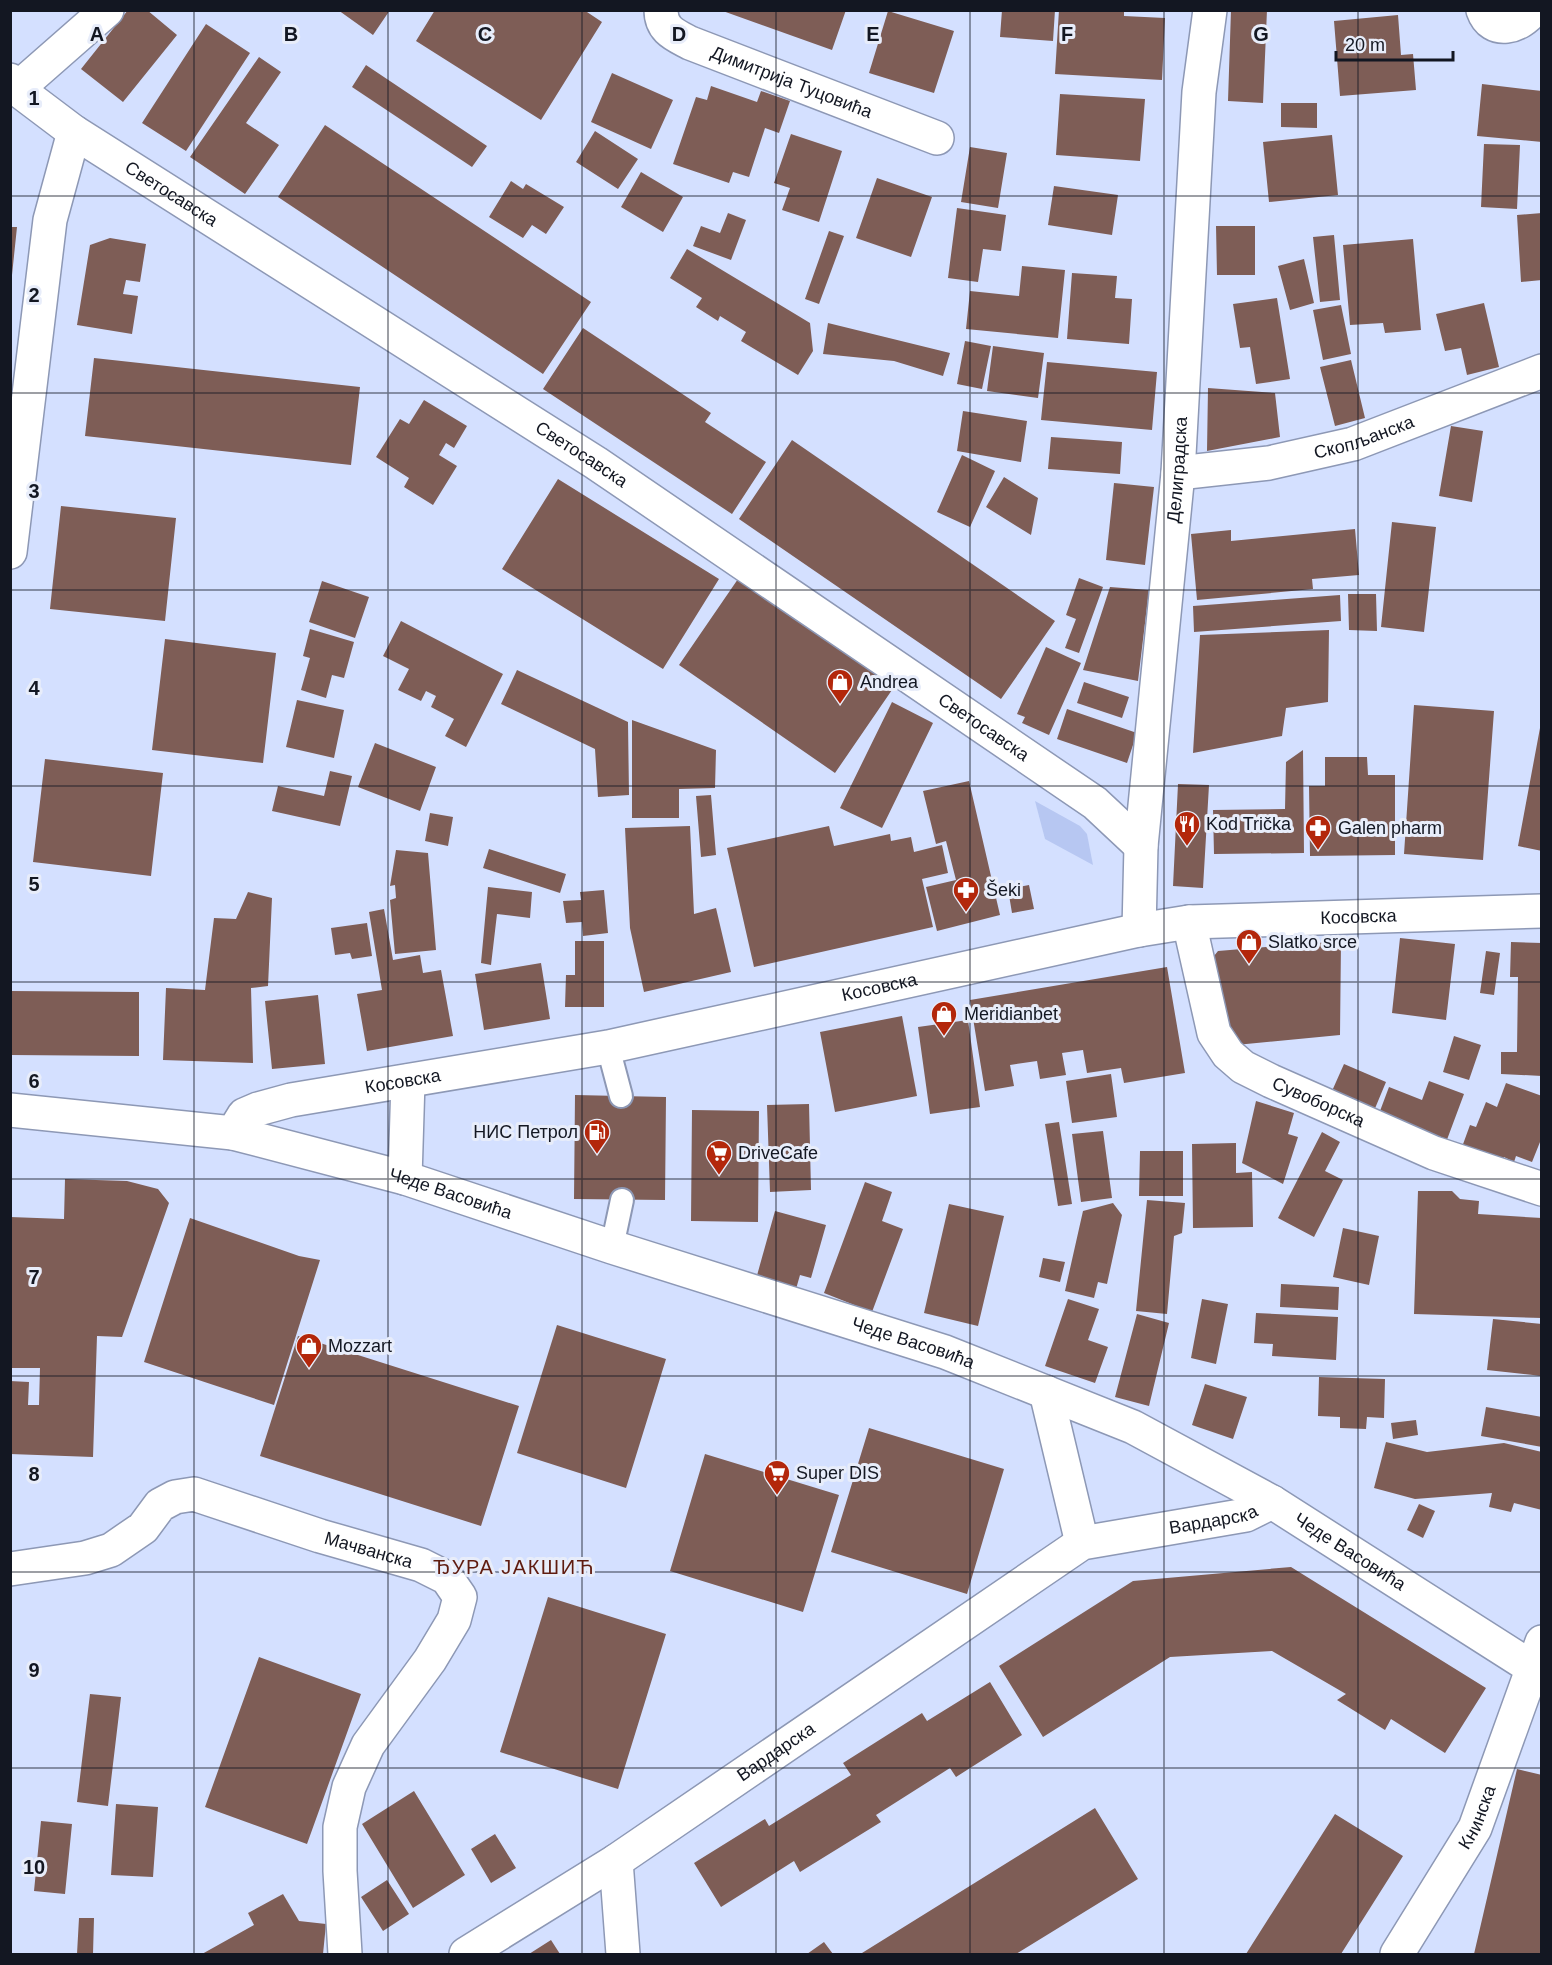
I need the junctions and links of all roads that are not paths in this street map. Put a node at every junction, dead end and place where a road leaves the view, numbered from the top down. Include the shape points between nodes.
1 (107, 10) edge
2 (661, 10) edge
3 (1210, 10) edge
4 (1483, 10) edge
5 (1533, 10) edge
6 (12, 86) edge
7 (74, 132) junction
8 (938, 138) dead end
9 (1542, 371) edge
10 (1178, 473) junction
11 (10, 552) edge
12 (1141, 846) junction
13 (1542, 911) edge
14 (1189, 922) junction
15 (1139, 930) junction
16 (608, 1047) junction
17 (408, 1081) junction
18 (621, 1096) dead end
19 (10, 1110) edge
20 (233, 1133) junction
21 (405, 1178) junction
22 (1542, 1190) edge
23 (622, 1200) dead end
24 (612, 1247) junction
25 (1046, 1392) junction
26 (1272, 1502) junction
27 (1082, 1543) junction
28 (10, 1569) edge
29 (1539, 1662) edge
30 (616, 1861) junction
31 (345, 1954) edge
32 (466, 1954) edge
33 (623, 1954) edge
34 (1397, 1954) edge

1 - 6 street
2 - 8 street, Димитрија Туцовића via 661,19 669,32 690,43
3 - 10 street, Делиградска via 1199,92
4 - 5 street via 1490,22 1509,28
6 - 7 street, Светосавска
7 - 11 street via 50,220
7 - 12 street, Светосавска via 597,462 1095,803
9 - 10 street, Скопљанска via 1353,444 1269,463
10 - 12 street, Делиградска
12 - 15 street, Делиградска
13 - 14 street, Косовска
14 - 15 street, Косовска
14 - 22 street, Сувоборска via 1214,1033 1243,1067 1434,1153
15 - 16 street, Косовска
16 - 17 street, Косовска
16 - 18 lane
17 - 20 street, Косовска via 258,1109 244,1115
17 - 21 street
19 - 20 street, Чеде Васовића
20 - 21 street, Чеде Васовића
21 - 24 street, Чеде Васовића
23 - 24 lane
24 - 25 street, Чеде Васовића via 945,1352
25 - 26 street, Чеде Васовића via 1146,1433
25 - 27 street
26 - 27 street, Вардарска via 1246,1515
26 - 29 street, Чеде Васовића
27 - 30 street, Вардарска
28 - 31 street, Мачванска via 85,1558 111,1550 142,1528 160,1505 194,1494 421,1565 447,1578 460,1597 454,1620 368,1745 349,1787 340,1827
29 - 34 street, Книнска via 1474,1828
30 - 32 street, Вардарска
30 - 33 street

